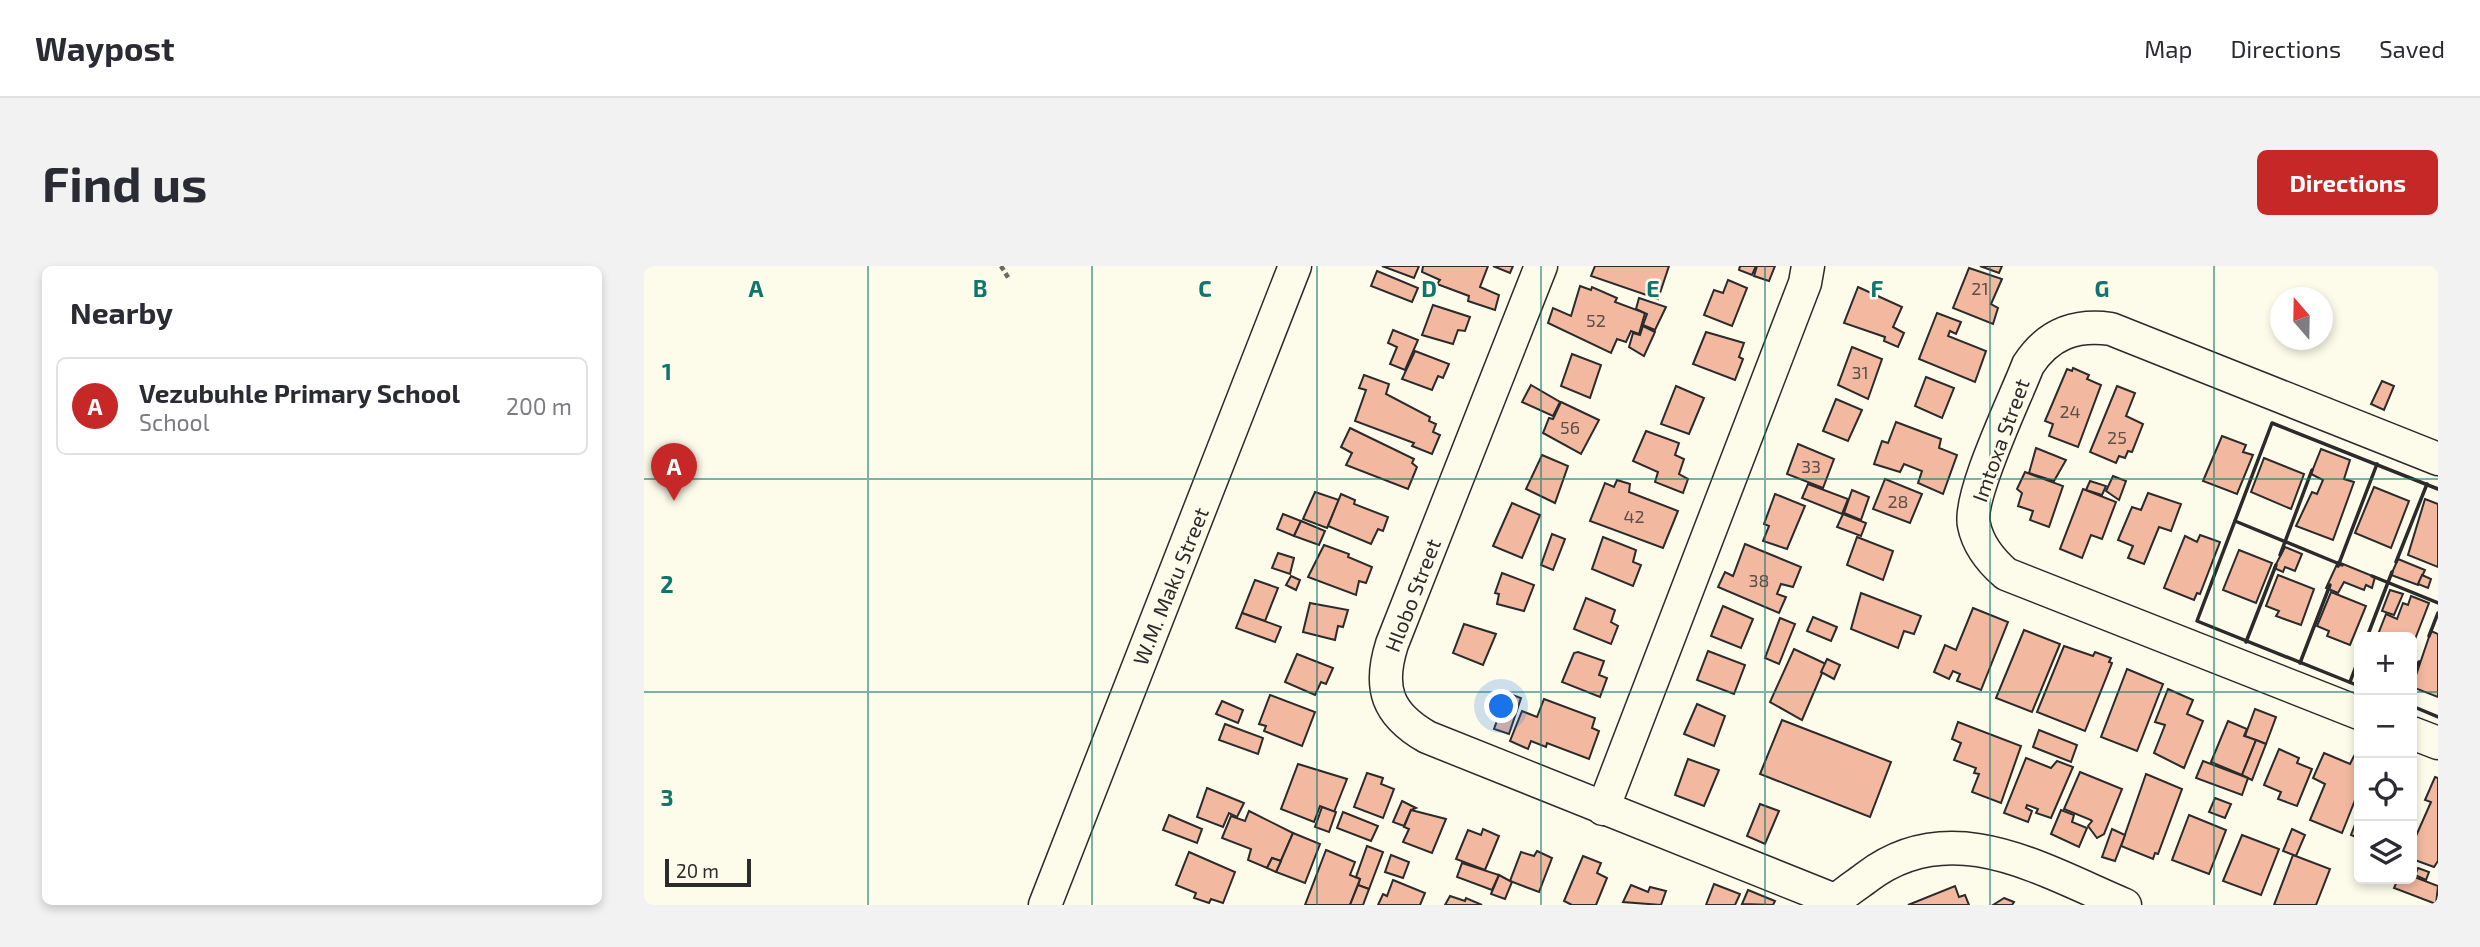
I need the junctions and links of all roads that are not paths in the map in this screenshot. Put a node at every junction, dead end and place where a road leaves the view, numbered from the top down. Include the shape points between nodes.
1 (1295, 266) edge
2 (1541, 266) edge
3 (1808, 266) edge
4 (2438, 459) edge
5 (2354, 711) edge
6 (2417, 735) edge
7 (2438, 743) edge
8 (1603, 809) junction
9 (1836, 903) edge
10 (1045, 905) edge
11 (2124, 905) edge

1 - 10 street, W.M. Maku Street
2 - 8 street, Hlobo Street via 1392,644 1385,681 1396,714 1418,732
3 - 8 street
4 - 5 street, Imtoxa Street via 2111,329 2090,327 2053,337 2038,350 1979,490 1973,523 1991,561 2006,574
6 - 7 street
8 - 9 street, Hlobo Street
9 - 11 street via 1878,869 1902,858 1965,846 2030,864

